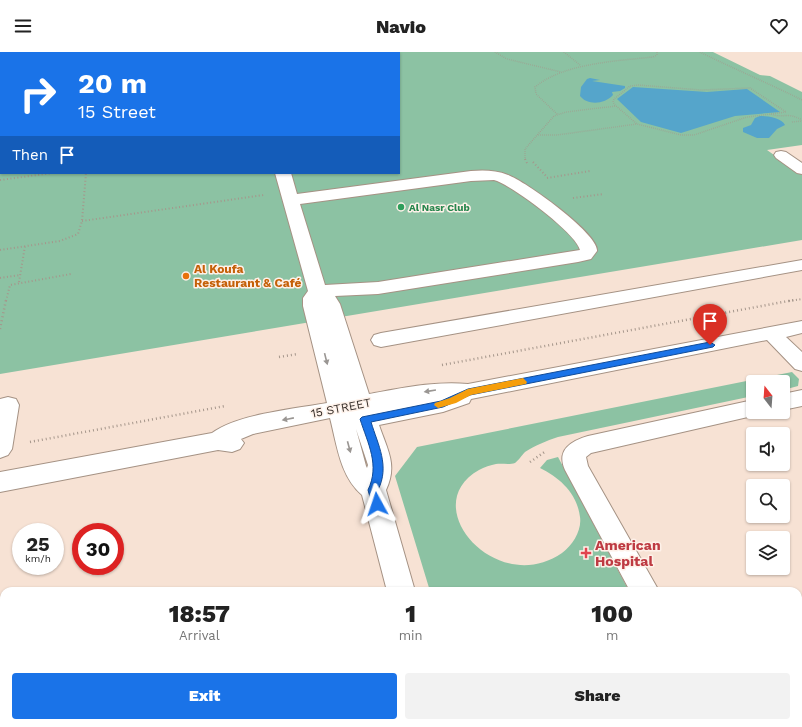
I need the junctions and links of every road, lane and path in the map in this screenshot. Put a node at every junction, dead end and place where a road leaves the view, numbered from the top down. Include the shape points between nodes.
1 (495, 52) edge
2 (564, 52) edge
3 (657, 52) edge
4 (700, 52) edge
5 (580, 66) junction
6 (562, 72) junction
7 (802, 100) edge
8 (616, 106) junction
9 (557, 114) junction
10 (770, 114) junction
11 (802, 121) edge
12 (792, 122) dead end
13 (637, 124) junction
14 (538, 135) junction
15 (781, 155) dead end
16 (802, 170) edge
17 (590, 171) dead end
18 (45, 174) edge
19 (86, 174) edge
20 (283, 174) edge
21 (547, 178) dead end
22 (506, 179) junction
23 (0, 180) edge
24 (290, 196) junction
25 (82, 221) junction
26 (25, 246) junction
27 (0, 250) edge
28 (802, 265) edge
29 (71, 274) dead end
30 (20, 275) junction
31 (0, 278) edge
32 (19, 282) junction
33 (317, 291) junction
34 (802, 299) edge
35 (0, 312) edge
36 (4, 312) junction
37 (802, 327) edge
38 (0, 329) edge
39 (771, 333) junction
40 (382, 340) dead end
41 (802, 364) edge
42 (435, 366) dead end
43 (802, 398) edge
44 (790, 401) edge
45 (8, 404) dead end
46 (226, 406) dead end
47 (746, 410) edge
48 (351, 414) junction
49 (0, 448) edge
50 (0, 482) edge
51 (399, 587) edge
52 (643, 587) edge

1 - 6 path via 507,59
2 - 5 path
3 - 5 path via 653,57
4 - 7 path
5 - 6 path
6 - 9 path via 535,87 536,94
8 - 9 path
8 - 10 path via 613,100 632,85 701,90 747,88 754,89 786,112
8 - 13 path
9 - 14 path
10 - 11 path via 792,114
10 - 13 path via 740,118 690,135
11 - 12 path
13 - 14 path via 557,135
14 - 22 path via 523,152 529,171 524,175
15 - 16 street
17 - 21 path
18 - 23 path
19 - 25 path
20 - 24 street
22 - 24 street via 483,175
22 - 33 street via 530,194 563,221 587,245 588,253 578,257 378,288
24 - 25 path
24 - 33 street
25 - 26 path via 80,230 73,237
26 - 27 path
26 - 30 path
28 - 40 street
29 - 32 path
30 - 31 path
30 - 32 path
32 - 36 path via 10,285
33 - 48 street via 313,298 313,306
34 - 42 path
35 - 36 path
36 - 38 path
37 - 39 street, 15 STREET
39 - 41 street
39 - 48 street, 15 STREET via 468,392 443,404
43 - 44 street
45 - 49 street
46 - 49 path
47 - 52 street via 588,445 579,448 574,454 573,462 577,470
48 - 50 street, 15 STREET via 239,443 218,441
48 - 51 street via 357,473 373,490

